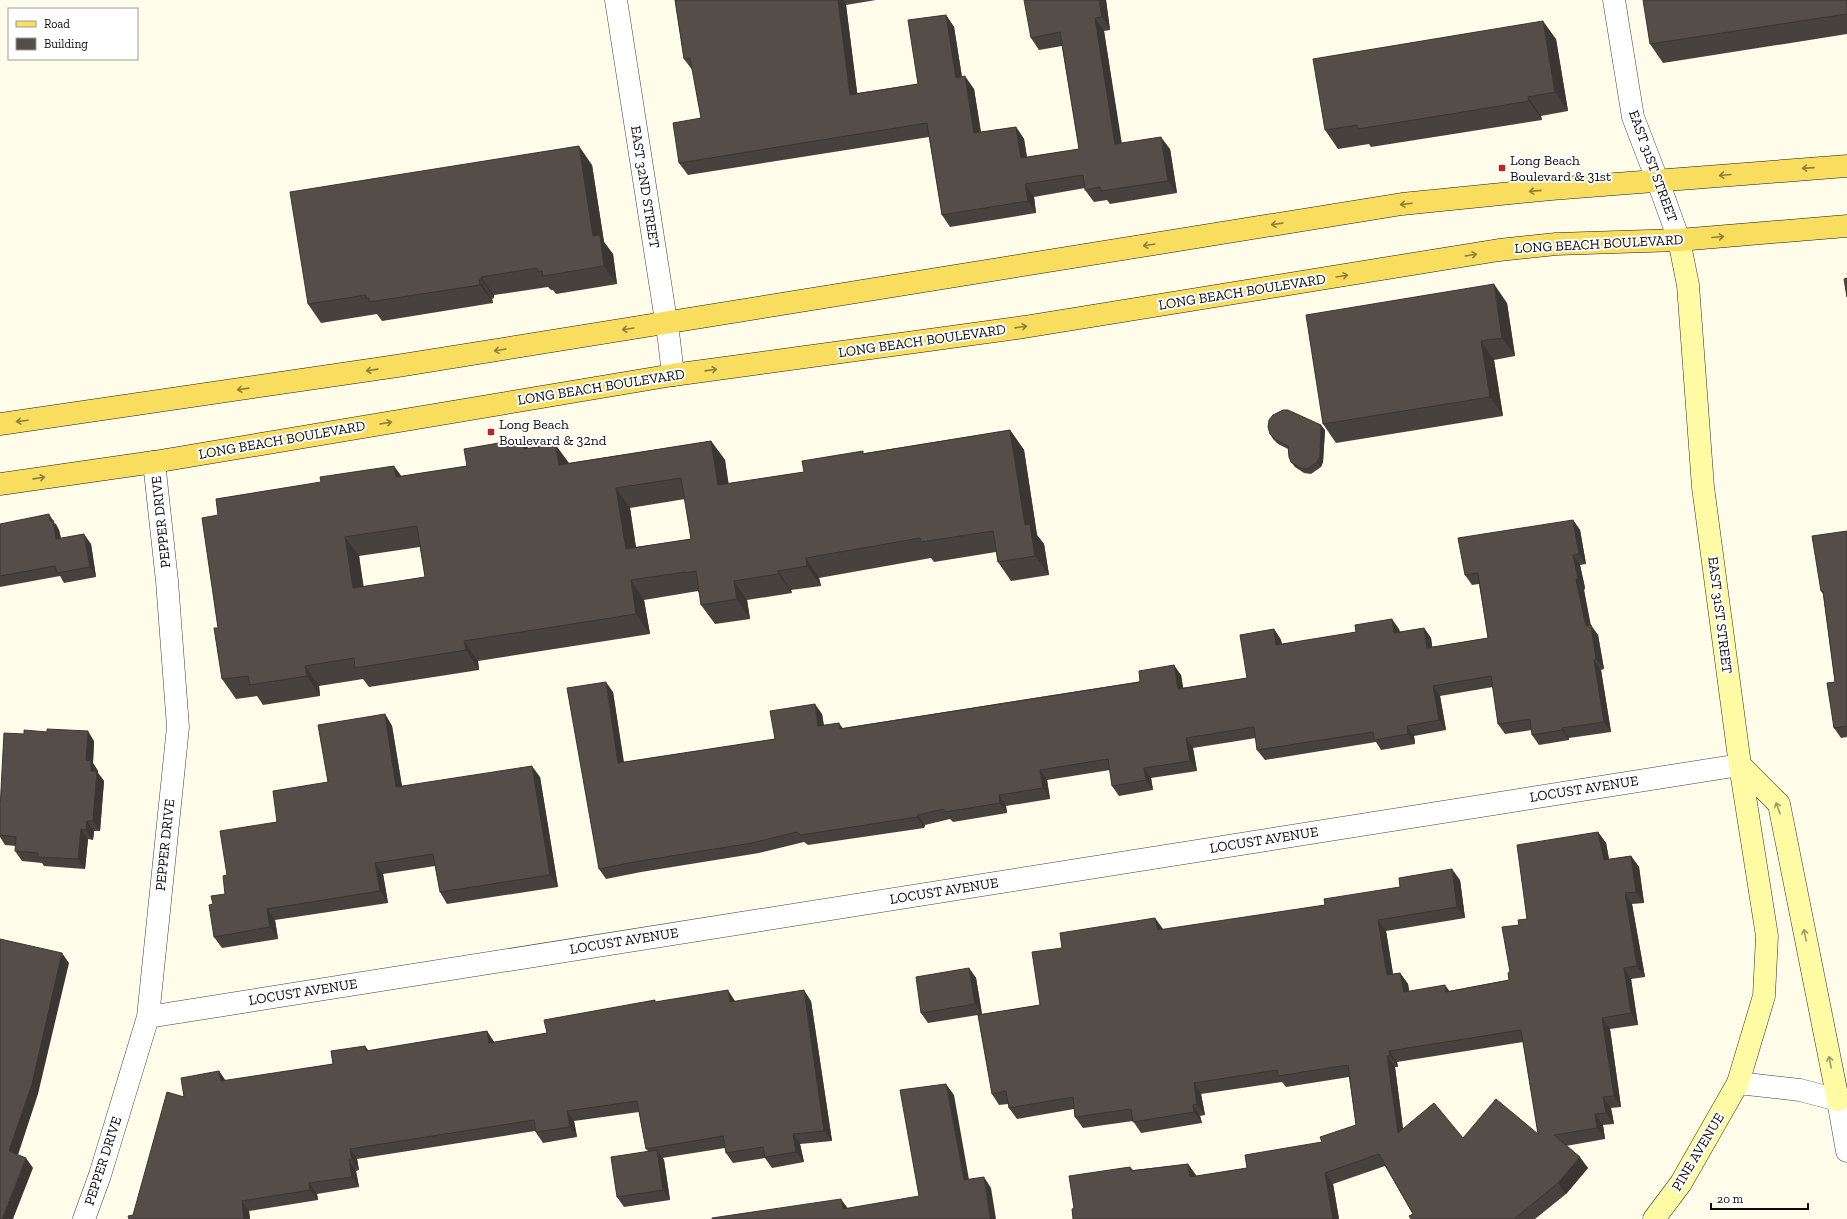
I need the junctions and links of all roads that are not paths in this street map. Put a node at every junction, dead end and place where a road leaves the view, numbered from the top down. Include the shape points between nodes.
1 (616, 0) edge
2 (1614, 0) edge
3 (1847, 166) edge
4 (1657, 181) junction
5 (1847, 226) edge
6 (1679, 240) junction
7 (667, 323) junction
8 (673, 375) junction
9 (0, 424) edge
10 (154, 462) junction
11 (0, 484) edge
12 (1740, 765) junction
13 (148, 1017) junction
14 (1738, 1083) junction
15 (1838, 1100) junction
16 (1847, 1151) edge
17 (84, 1219) edge
18 (1654, 1219) edge

1 - 7 street, EAST 32ND STREET
2 - 4 street, EAST 31ST STREET via 1633,117
3 -> 4 main road
4 - 6 street, EAST 31ST STREET
4 -> 7 main road via 1402,204
6 -> 5 main road, LONG BEACH BOULEVARD
8 -> 6 main road, LONG BEACH BOULEVARD via 1024,327 1499,250 1556,244
6 - 12 street, EAST 31ST STREET via 1688,285 1703,487
7 - 8 street, EAST 32ND STREET
7 -> 9 main road via 381,369
10 -> 8 main road, LONG BEACH BOULEVARD
11 -> 10 main road, LONG BEACH BOULEVARD
10 - 13 street, PEPPER DRIVE via 167,581 178,727
12 - 13 street, LOCUST AVENUE
12 - 14 street, EAST 31ST STREET via 1767,936 1764,996
15 -> 12 street via 1778,804
13 - 17 street, PEPPER DRIVE
14 - 15 street via 1800,1090
14 - 18 street, PINE AVENUE via 1681,1183
15 - 16 street

